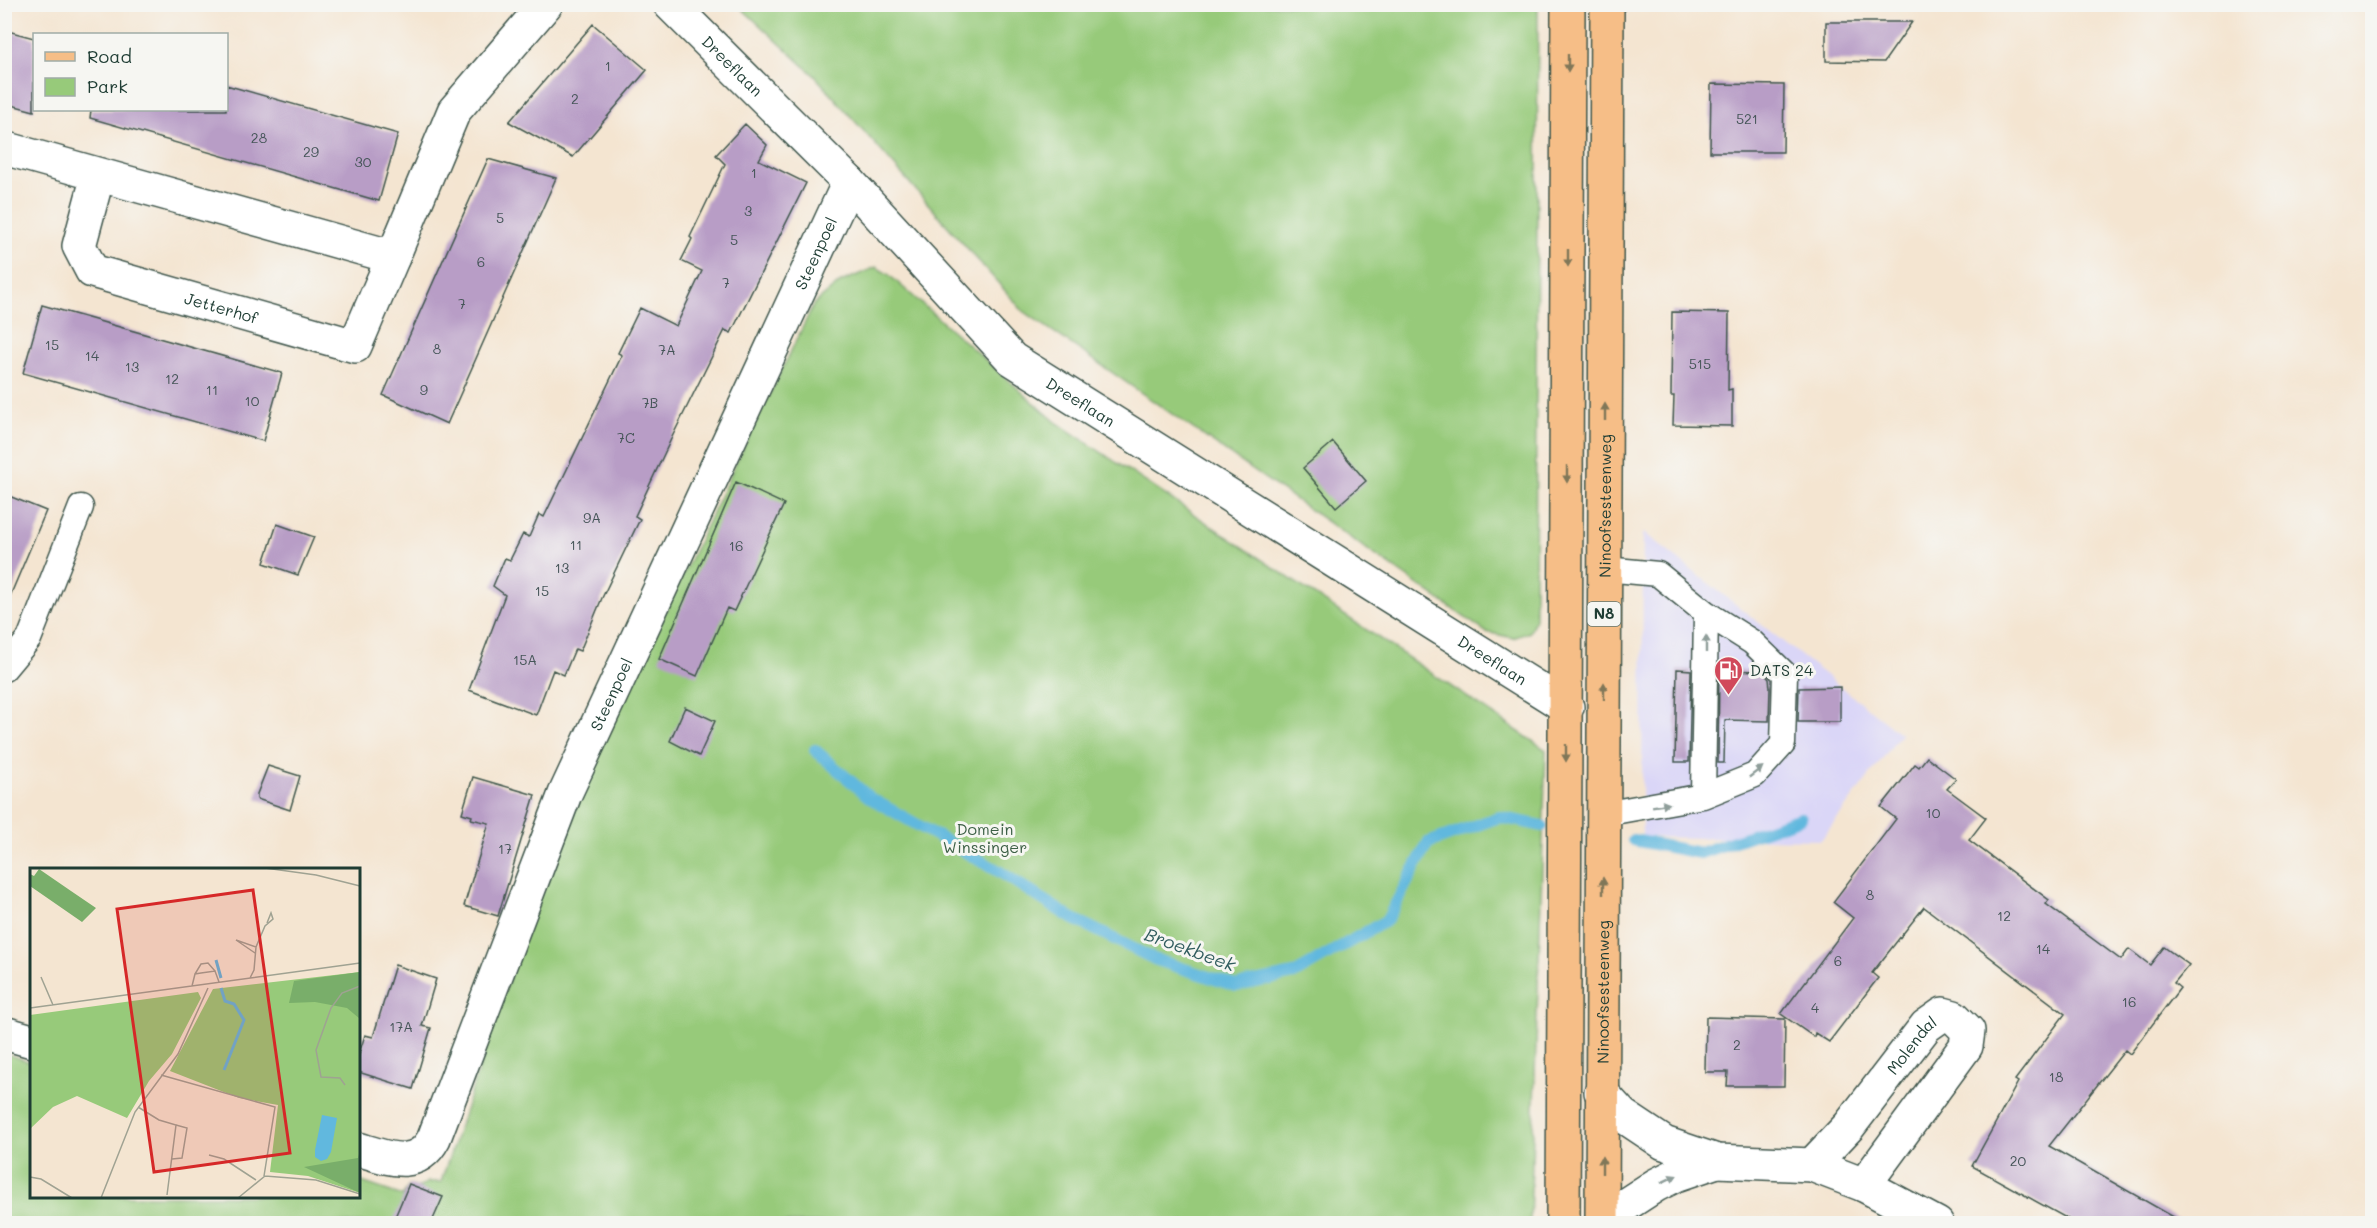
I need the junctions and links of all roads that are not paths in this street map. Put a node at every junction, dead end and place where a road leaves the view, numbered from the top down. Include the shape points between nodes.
1 (546, 4) edge
2 (670, 4) edge
3 (1568, 4) edge
4 (1607, 4) edge
5 (4, 148) edge
6 (98, 175) junction
7 (849, 182) junction
8 (393, 257) junction
9 (81, 507) dead end
10 (1605, 569) junction
11 (1706, 613) junction
12 (4, 669) edge
13 (1566, 707) junction
14 (1703, 796) junction
15 (1603, 814) junction
16 (4, 1033) edge
17 (30, 1040) edge
18 (1601, 1092) junction
19 (360, 1150) edge
20 (1717, 1161) junction
21 (1812, 1166) junction
22 (1864, 1185) junction
23 (1602, 1222) edge
24 (1563, 1224) edge
25 (1937, 1224) edge

1 - 8 street, Jetterhof via 454,111
2 - 7 street, Dreeflaan
3 -> 13 main road, N8
10 -> 4 main road, Ninoofsesteenweg / N8
5 - 6 street
6 - 8 street
6 - 8 street, Jetterhof via 79,246 92,271 355,346
7 - 13 street, Dreeflaan via 1012,359
7 - 19 street, Steenpoel via 565,794 428,1150 412,1160
9 - 12 lane via 29,639
10 - 11 lane via 1658,574
15 -> 10 main road, Ninoofsesteenweg / N8
14 -> 11 lane
14 -> 11 lane via 1755,775 1783,744 1785,674 1752,642
13 -> 24 main road, N8
15 -> 14 lane
18 -> 15 main road, Ninoofsesteenweg / N8
16 - 17 street
18 - 20 street via 1622,1115 1651,1136
23 -> 18 main road, Ninoofsesteenweg / N8
20 - 21 street
23 -> 20 street via 1656,1185
21 - 22 street
21 - 22 street, Molendal via 1849,1126 1926,1026 1943,1014 1954,1017 1968,1031 1966,1046
22 - 25 street

